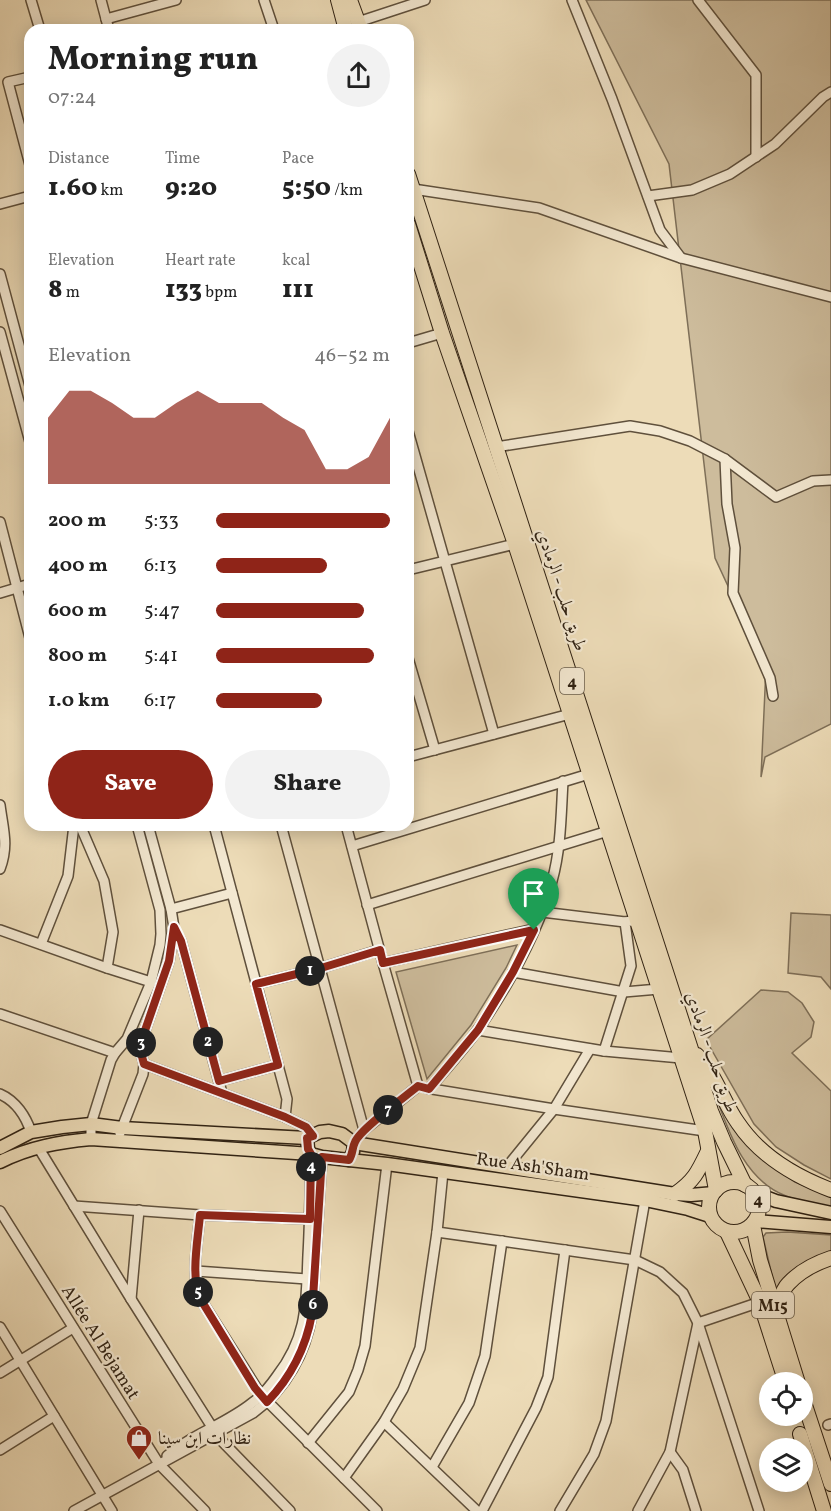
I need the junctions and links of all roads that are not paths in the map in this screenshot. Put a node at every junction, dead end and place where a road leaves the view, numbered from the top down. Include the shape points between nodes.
1 (31, 0) edge
2 (101, 0) edge
3 (176, 0) edge
4 (264, 0) edge
5 (338, 0) edge
6 (350, 0) edge
7 (425, 0) edge
8 (572, 0) edge
9 (698, 0) edge
10 (106, 19) junction
11 (38, 24) edge
12 (107, 24) edge
13 (272, 24) edge
14 (353, 24) edge
15 (354, 24) edge
16 (363, 24) edge
17 (24, 78) edge
18 (831, 92) edge
19 (24, 142) edge
20 (756, 157) junction
21 (414, 189) edge
22 (414, 192) edge
23 (648, 196) junction
24 (24, 198) edge
25 (0, 204) edge
26 (414, 243) edge
27 (681, 258) junction
28 (0, 274) edge
29 (831, 297) edge
30 (0, 332) edge
31 (442, 333) junction
32 (414, 341) edge
33 (24, 364) edge
34 (24, 420) edge
35 (496, 447) junction
36 (414, 452) edge
37 (725, 459) junction
38 (831, 480) edge
39 (0, 522) edge
40 (515, 544) junction
41 (446, 561) junction
42 (414, 569) edge
43 (24, 586) edge
44 (17, 588) junction
45 (0, 592) edge
46 (24, 615) edge
47 (414, 678) edge
48 (773, 696) dead end
49 (570, 714) junction
50 (494, 734) junction
51 (435, 750) junction
52 (414, 755) edge
53 (590, 774) junction
54 (563, 781) junction
55 (0, 805) edge
56 (414, 827) edge
57 (73, 831) edge
58 (83, 831) edge
59 (138, 831) edge
60 (150, 831) edge
61 (216, 831) edge
62 (283, 831) edge
63 (347, 831) edge
64 (400, 831) edge
65 (608, 831) junction
66 (3, 840) edge
67 (351, 846) junction
68 (559, 847) junction
69 (0, 869) edge
70 (232, 893) junction
71 (367, 905) junction
72 (171, 909) junction
73 (542, 912) junction
74 (631, 921) junction
75 (174, 927) junction
76 (0, 930) edge
77 (534, 930) junction
78 (41, 944) junction
79 (380, 950) junction
80 (383, 963) junction
81 (107, 968) junction
82 (321, 968) junction
83 (513, 972) junction
84 (151, 982) junction
85 (256, 984) junction
86 (659, 989) junction
87 (624, 992) junction
88 (0, 1014) edge
89 (478, 1030) junction
90 (690, 1045) junction
91 (590, 1049) junction
92 (118, 1050) junction
93 (604, 1051) junction
94 (141, 1053) junction
95 (681, 1058) junction
96 (144, 1064) junction
97 (278, 1065) junction
98 (219, 1081) junction
99 (418, 1086) junction
100 (429, 1089) junction
101 (222, 1093) junction
102 (0, 1094) edge
103 (554, 1109) junction
104 (285, 1117) junction
105 (90, 1124) junction
106 (122, 1128) junction
107 (364, 1130) junction
108 (705, 1131) junction
109 (31, 1132) junction
110 (310, 1137) junction
111 (92, 1138) junction
112 (117, 1141) junction
113 (354, 1143) junction
114 (38, 1147) junction
115 (0, 1148) edge
116 (708, 1151) junction
117 (316, 1156) junction
118 (349, 1160) junction
119 (0, 1162) edge
120 (387, 1164) junction
121 (506, 1168) junction
122 (444, 1172) junction
123 (750, 1189) junction
124 (831, 1190) edge
125 (715, 1191) junction
126 (675, 1194) junction
127 (645, 1200) junction
128 (74, 1206) junction
129 (139, 1210) junction
130 (0, 1211) edge
131 (831, 1213) edge
132 (200, 1215) junction
133 (710, 1216) junction
134 (310, 1219) junction
135 (754, 1223) junction
136 (831, 1227) edge
137 (437, 1232) junction
138 (727, 1232) junction
139 (502, 1241) junction
140 (565, 1250) junction
141 (831, 1258) edge
142 (635, 1260) junction
143 (196, 1271) junction
144 (307, 1279) junction
145 (131, 1299) junction
146 (760, 1302) junction
147 (775, 1311) junction
148 (698, 1323) junction
149 (0, 1327) edge
150 (74, 1328) junction
151 (20, 1361) junction
152 (782, 1372) edge
153 (794, 1372) edge
154 (0, 1373) edge
155 (264, 1399) junction
156 (54, 1416) junction
157 (384, 1422) junction
158 (811, 1426) edge
159 (214, 1431) junction
160 (800, 1434) dead end
161 (801, 1438) edge
162 (308, 1443) junction
163 (0, 1450) edge
164 (670, 1452) junction
165 (823, 1460) junction
166 (159, 1464) junction
167 (813, 1464) edge
168 (432, 1467) junction
169 (813, 1475) edge
170 (344, 1479) junction
171 (831, 1484) edge
172 (102, 1496) junction
173 (199, 1509) edge
174 (74, 1511) edge
175 (112, 1511) edge
176 (290, 1511) edge
177 (377, 1511) edge
178 (477, 1511) edge
179 (482, 1511) edge
180 (560, 1511) edge
181 (638, 1511) edge
182 (696, 1511) edge
183 (759, 1511) edge
184 (824, 1511) edge

1 - 11 street
2 - 10 street
3 - 10 street
4 - 13 street
5 - 14 highway
6 - 15 highway
7 - 16 street
8 - 23 street
9 - 20 street via 756,75
10 - 12 street
17 - 19 street via 8,82
18 - 20 street
20 - 23 street via 730,174 692,190
21 - 27 street via 539,208
22 - 35 highway, طريق حلب - الرمادي / 4
23 - 27 street via 660,230
24 - 25 street
26 - 31 highway, طريق حلب - الرمادي / 4
27 - 29 street
28 - 33 street
30 - 34 street
31 - 32 street
31 - 40 highway, طريق حلب - الرمادي / 4
35 - 37 street via 630,426 690,441
35 - 90 highway, طريق حلب - الرمادي / 4
36 - 41 street
37 - 38 street via 776,497 813,481
37 - 48 street via 727,504 735,548 733,593 770,678
39 - 44 street
40 - 41 street
40 - 49 highway, طريق حلب - الرمادي / 4
41 - 42 street
41 - 50 street
43 - 44 street
44 - 45 street
44 - 46 street
47 - 51 street
49 - 50 street
49 - 53 highway, طريق حلب - الرمادي / 4
50 - 51 street
51 - 52 street
53 - 54 street
53 - 65 highway, طريق حلب - الرمادي / 4
54 - 56 street
54 - 68 street
55 - 66 street
57 - 78 street via 68,876
58 - 81 street via 104,881 113,932
59 - 84 street via 162,922
60 - 72 street
61 - 70 street
62 - 82 street
63 - 67 street
64 - 67 street
65 - 68 street
65 - 74 highway, طريق حلب - الرمادي / 4
66 - 69 street
67 - 71 street
68 - 71 street
68 - 73 street
70 - 72 street
70 - 85 street
71 - 79 street
72 - 75 street
73 - 74 street
73 - 77 street
74 - 86 highway, طريق حلب - الرمادي / 4
74 - 87 street via 631,966
75 - 94 street via 169,961 141,1042
75 - 98 street
76 - 78 street
77 - 80 street
77 - 83 street
78 - 81 street
79 - 80 street
79 - 82 street
80 - 99 street
81 - 84 street
82 - 85 street
82 - 107 street
83 - 87 street
83 - 89 street
84 - 92 street via 127,1039
85 - 97 street
86 - 87 street
86 - 95 highway, طريق حلب - الرمادي / 4
87 - 93 street
88 - 92 street
89 - 91 street
89 - 100 street
90 - 123 highway, طريق حلب - الرمادي / 4 via 724,1143
90 - 124 highway via 754,1144 783,1167
91 - 93 street
91 - 103 street
92 - 94 street
92 - 105 street via 111,1060
93 - 95 street
94 - 96 street
95 - 108 highway, طريق حلب - الرمادي / 4
96 - 101 street
96 - 106 street
97 - 98 street
97 - 104 street via 287,1099
98 - 101 street
99 - 100 street
99 - 107 street
100 - 103 street
101 - 104 street
102 - 109 street via 25,1116
103 - 108 street
103 - 121 street
104 - 110 street via 306,1127
105 - 106 main road
105 - 109 main road
105 - 111 street
106 - 110 main road
106 - 112 street
107 - 113 street
108 - 116 highway, طريق حلب - الرمادي / 4
109 - 115 main road
110 - 113 main road, Rue Ash'Sham via 329,1131
110 - 117 main road via 308,1149
111 - 112 main road
111 - 114 main road
112 - 117 main road
113 - 118 main road
113 - 121 main road, Rue Ash'Sham
114 - 119 main road
114 - 128 street
116 - 125 highway, طريق حلب - الرمادي / 4
116 - 126 highway via 699,1170
117 - 118 main road, Rue Ash'Sham
117 - 134 street
117 - 155 street via 310,1326 284,1382
118 - 120 main road, Rue Ash'Sham
120 - 122 main road, Rue Ash'Sham
120 - 162 street via 365,1346 349,1392
121 - 126 main road, Rue Ash'Sham
122 - 127 main road, Rue Ash'Sham
122 - 137 street
123 - 125 highway, 4 via 737,1182
123 - 131 main road via 786,1204
123 - 135 highway, 4 via 760,1207
125 - 126 main road, Rue Ash'Sham
125 - 133 highway, 4 via 710,1200
127 - 133 main road, Rue Ash'Sham
127 - 142 street
128 - 129 street
128 - 145 street
129 - 132 street
129 - 145 street
130 - 150 street, Allée Al Bejamat
132 - 134 street
132 - 143 street
133 - 138 highway
134 - 144 street
135 - 136 main road
135 - 138 highway, 4 via 736,1233
135 - 147 highway, M15
137 - 139 street
137 - 157 street via 420,1348
138 - 146 highway, M15
139 - 140 street
139 - 168 street via 485,1356 469,1403
140 - 142 street
140 - 179 street via 548,1377
141 - 147 highway via 787,1285
142 - 148 street via 660,1272 683,1293
142 - 180 street via 606,1421 594,1454
143 - 144 street
143 - 155 street via 199,1295
144 - 155 street via 298,1341
145 - 159 street
146 - 148 street
146 - 152 highway, M15
147 - 153 highway, M15
148 - 164 street
148 - 183 street
149 - 151 street
150 - 151 street
150 - 166 street, Allée Al Bejamat
151 - 154 street
151 - 156 street
155 - 159 street via 253,1413
155 - 162 street
156 - 163 street
156 - 172 street
157 - 168 street
157 - 170 street
158 - 165 highway
159 - 166 street via 178,1447
159 - 176 street
160 - 161 highway
162 - 170 street
164 - 181 street
164 - 182 street via 683,1470
165 - 167 highway
165 - 171 highway
166 - 172 street
166 - 173 street, Allée Al Bejamat
168 - 178 street
169 - 184 highway
170 - 177 street
172 - 174 street
172 - 175 street

